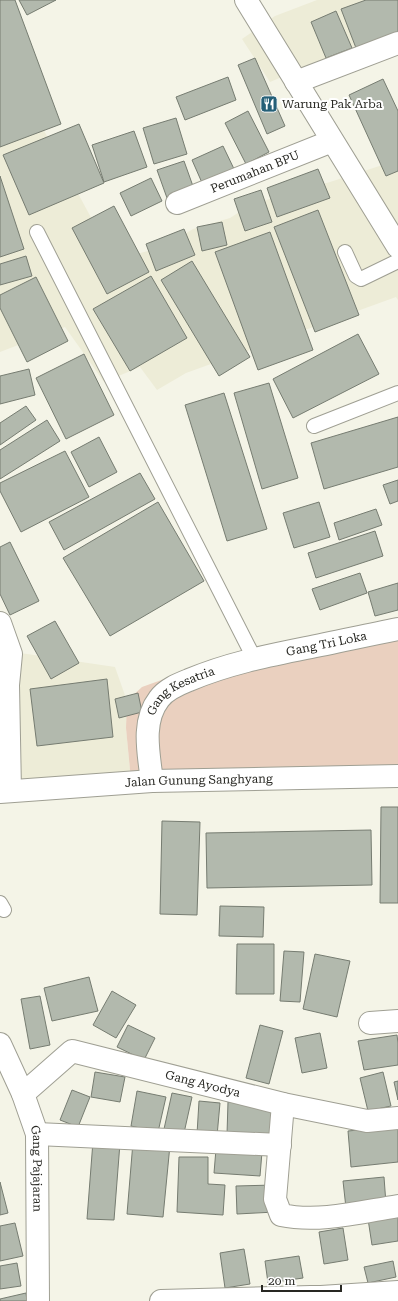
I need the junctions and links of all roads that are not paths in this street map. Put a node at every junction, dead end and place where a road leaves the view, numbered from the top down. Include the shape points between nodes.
1 (246, 0) edge
2 (398, 43) edge
3 (296, 82) junction
4 (332, 141) junction
5 (177, 203) dead end
6 (392, 226) edge
7 (37, 232) dead end
8 (398, 247) edge
9 (345, 252) dead end
10 (398, 261) edge
11 (398, 394) edge
12 (314, 426) dead end
13 (0, 623) edge
14 (398, 629) edge
15 (254, 658) junction
16 (398, 776) edge
17 (152, 781) junction
18 (5, 792) edge
19 (398, 1021) edge
20 (370, 1023) dead end
21 (0, 1044) edge
22 (24, 1094) junction
23 (283, 1104) junction
24 (398, 1118) edge
25 (37, 1134) junction
26 (280, 1145) junction
27 (398, 1206) edge
28 (398, 1292) edge
29 (321, 1299) edge
30 (38, 1301) edge
31 (161, 1301) edge

1 - 3 street
2 - 3 street
3 - 4 street
4 - 5 street, Perumahan BPU
4 - 6 street
6 - 8 street
7 - 15 lane
9 - 10 lane via 356,276 361,278
11 - 12 lane
13 - 18 street via 11,654
14 - 15 street, Gang Tri Loka
15 - 17 street, Gang Kesatria via 188,681 159,698 148,724
16 - 17 street, Jalan Gunung Sanghyang
17 - 18 street, Jalan Gunung Sanghyang
19 - 20 street
21 - 22 street, Gang Pajajaran
22 - 23 street, Gang Ayodya via 72,1051
22 - 25 street, Gang Pajajaran
23 - 24 street, Gang Ayodya via 367,1121
23 - 26 street
25 - 26 street
25 - 30 street, Gang Pajajaran
26 - 27 street via 275,1199 281,1215 296,1218 327,1217
28 - 29 street
29 - 31 street

